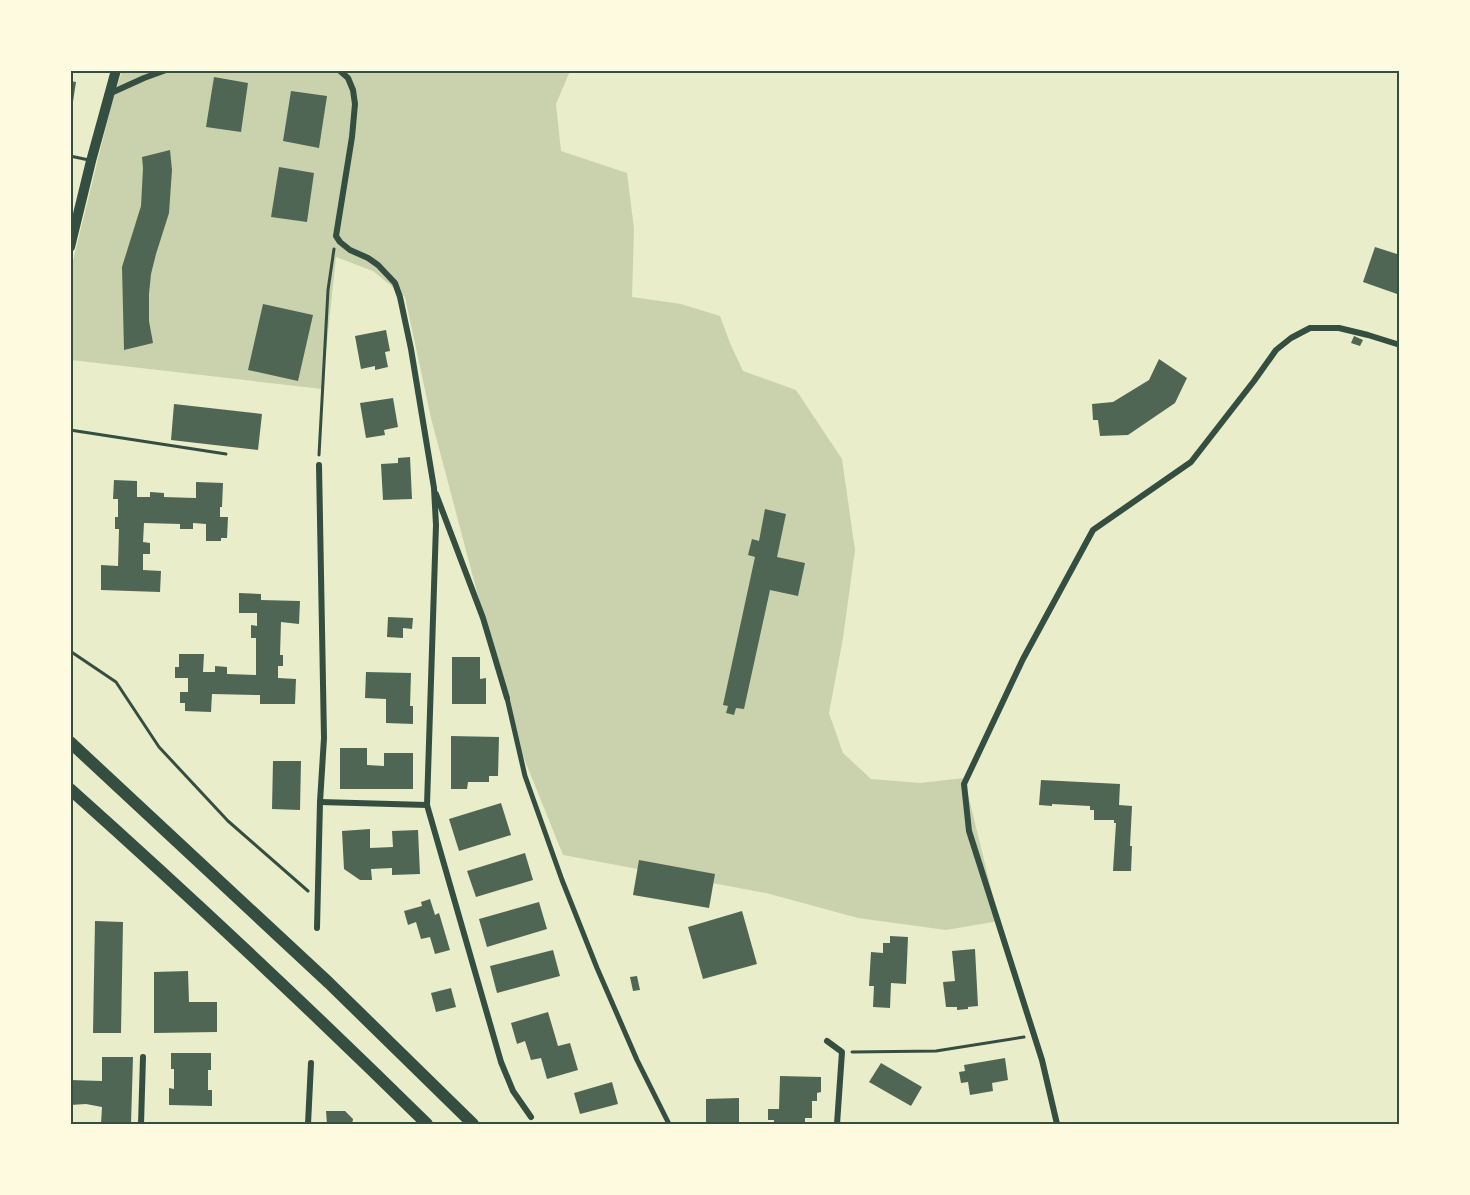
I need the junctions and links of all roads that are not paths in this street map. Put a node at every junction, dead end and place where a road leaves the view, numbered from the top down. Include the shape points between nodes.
1 (116, 70) edge
2 (166, 70) edge
3 (339, 70) edge
4 (110, 93) junction
5 (70, 156) edge
6 (91, 161) junction
7 (70, 248) edge
8 (1400, 345) edge
9 (70, 430) edge
10 (226, 454) dead end
11 (319, 465) road end
12 (434, 488) junction
13 (507, 698) joint
14 (70, 742) edge
15 (70, 789) edge
16 (320, 802) junction
17 (427, 805) junction
18 (317, 928) dead end
19 (827, 1041) dead end
20 (143, 1057) dead end
21 (310, 1063) dead end
22 (531, 1117) dead end
23 (141, 1125) edge
24 (309, 1125) edge
25 (427, 1125) edge
26 (473, 1125) edge
27 (669, 1125) edge
28 (837, 1125) edge
29 (1057, 1125) edge

1 - 4 main road
2 - 4 street
3 - 12 street via 348,78 355,104 336,236 350,250 378,265 395,283 411,349
4 - 6 main road
5 - 6 lane
6 - 7 main road
8 - 29 street via 1339,328 1310,328 1291,338 1276,350 1191,462 1093,530 1023,659 964,784 969,831 1035,1036
9 - 10 lane
11 - 16 street via 324,738
12 - 13 street via 483,618
12 - 17 street
13 - 27 street via 525,776 562,880 637,1060
14 - 26 highway via 329,983
15 - 25 highway via 327,1026
16 - 17 street
16 - 18 street
17 - 22 street via 501,1062
19 - 28 street via 842,1052
20 - 23 street
21 - 24 street

